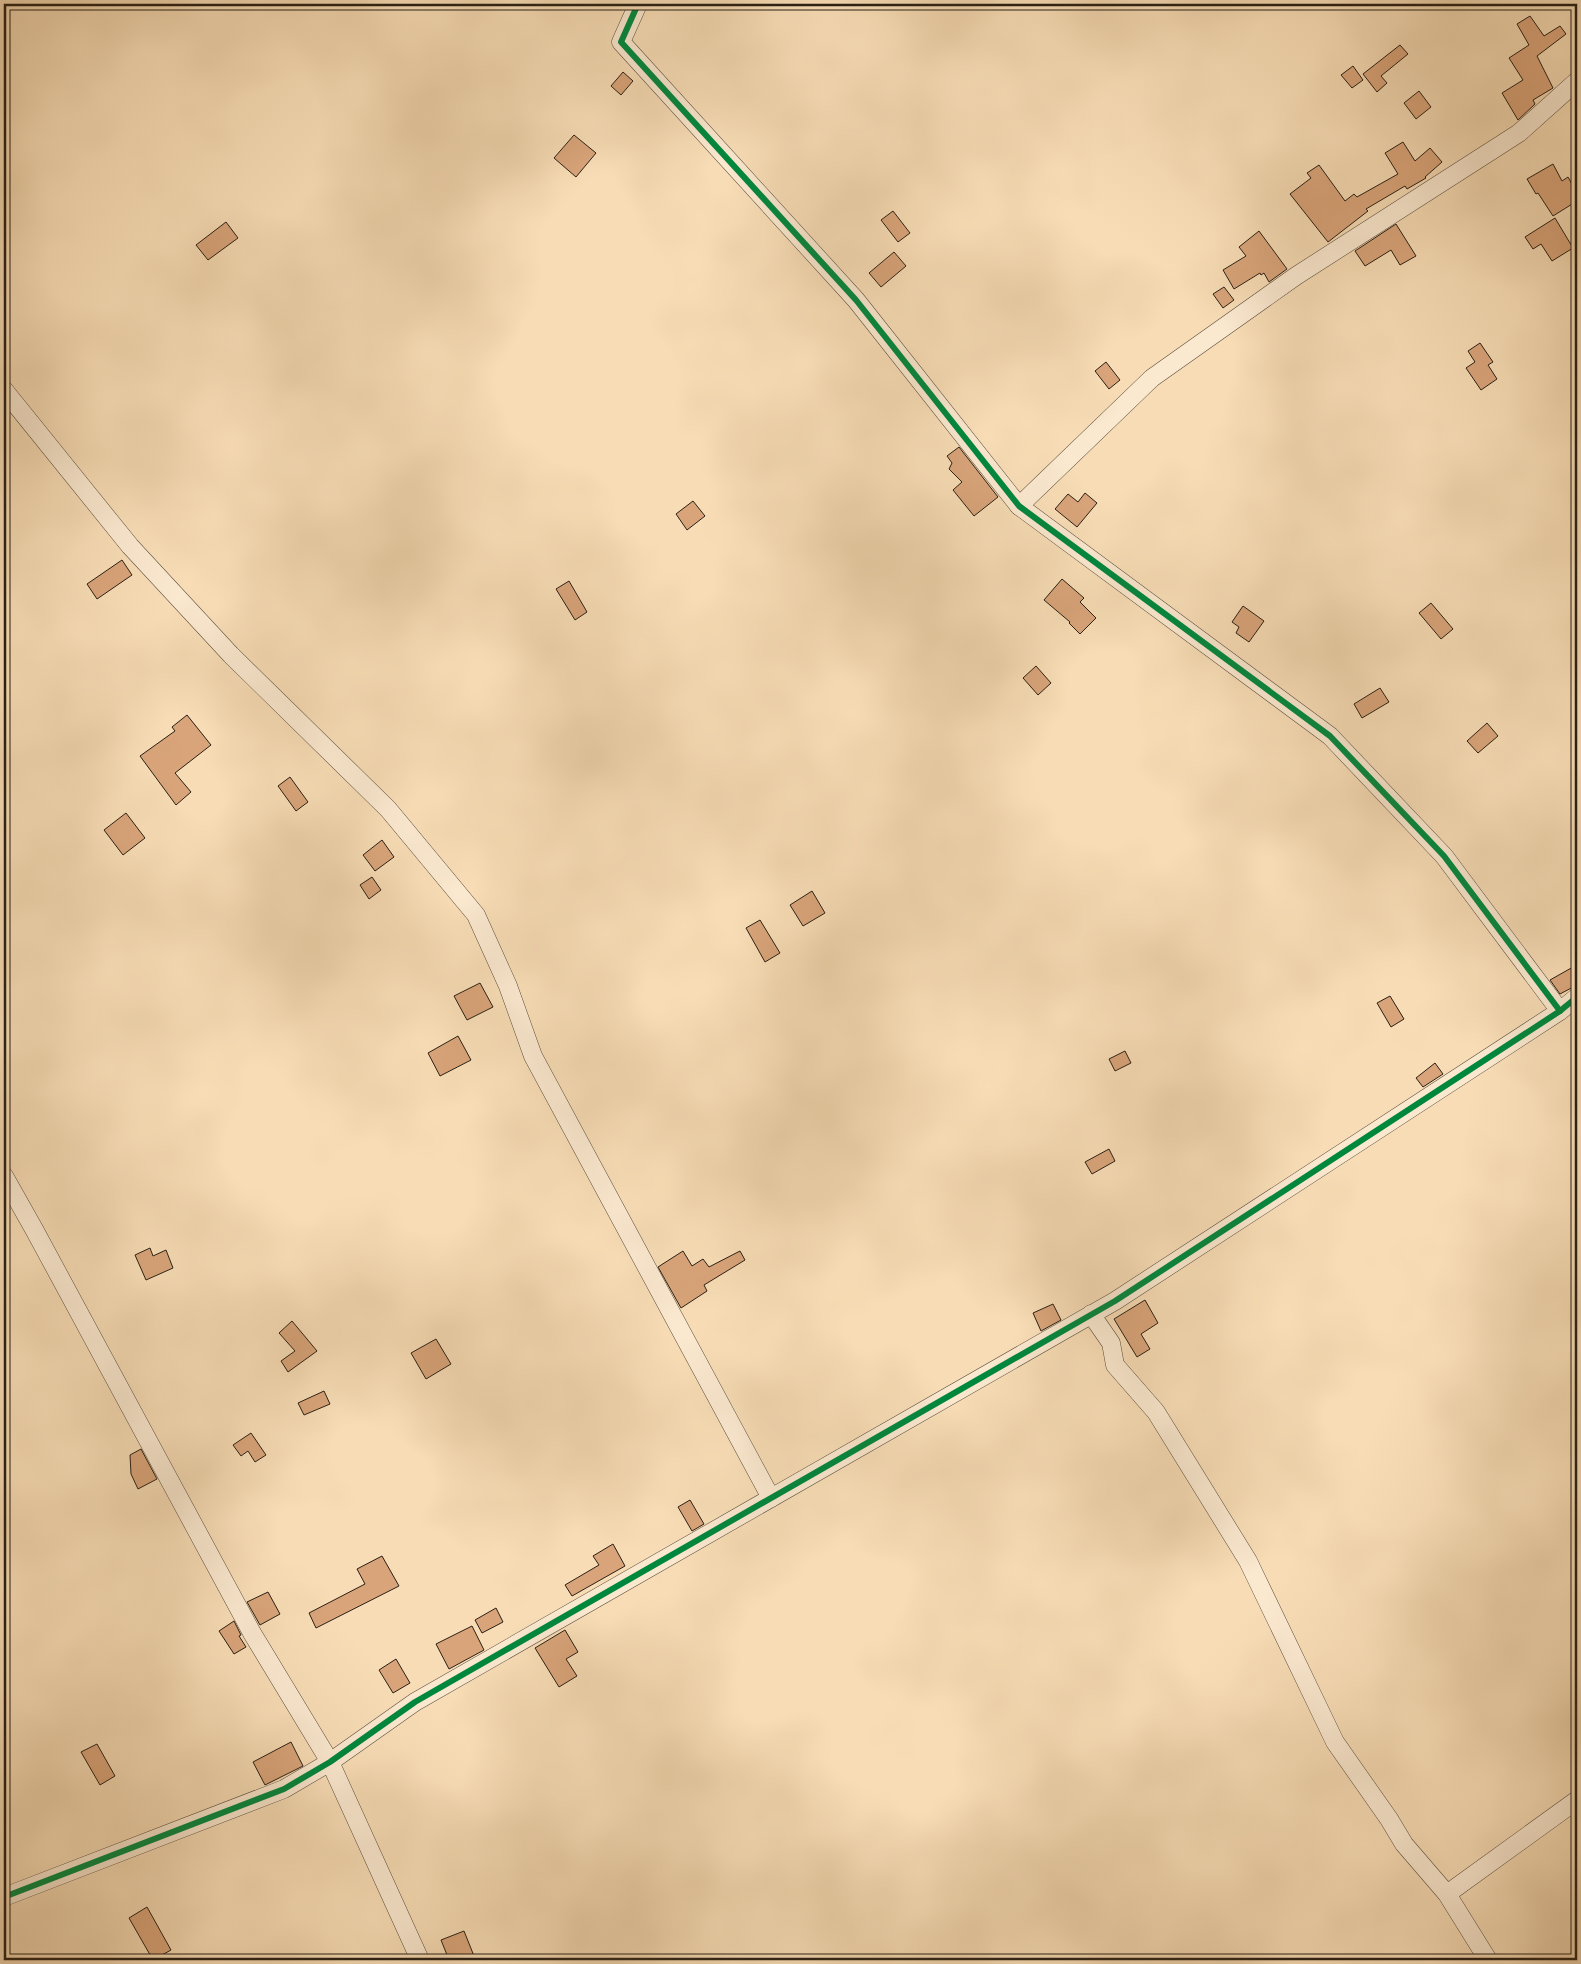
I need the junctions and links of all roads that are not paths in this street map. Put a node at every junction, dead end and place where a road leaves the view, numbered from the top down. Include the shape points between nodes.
1 (638, 4) edge
2 (1577, 81) edge
3 (4, 390) edge
4 (1019, 506) junction
5 (1577, 997) edge
6 (1560, 1011) junction
7 (4, 1176) edge
8 (1091, 1314) junction
9 (771, 1498) junction
10 (330, 1762) junction
11 (1577, 1800) edge
12 (1447, 1894) junction
13 (4, 1897) edge
14 (420, 1960) edge
15 (1488, 1960) edge

1 - 4 street via 621,42 856,300
2 - 4 street via 1519,133 1296,276 1152,378
3 - 9 street via 130,546 230,654 388,809 476,915 508,986 533,1056
4 - 6 street via 1330,736 1444,856
5 - 6 street
6 - 8 street
7 - 10 street via 252,1633
8 - 9 street
8 - 12 street via 1111,1343 1114,1365 1156,1412 1248,1561 1335,1742 1404,1844
9 - 10 street via 415,1702
10 - 13 street via 284,1788
10 - 14 street
11 - 12 street
12 - 15 street

